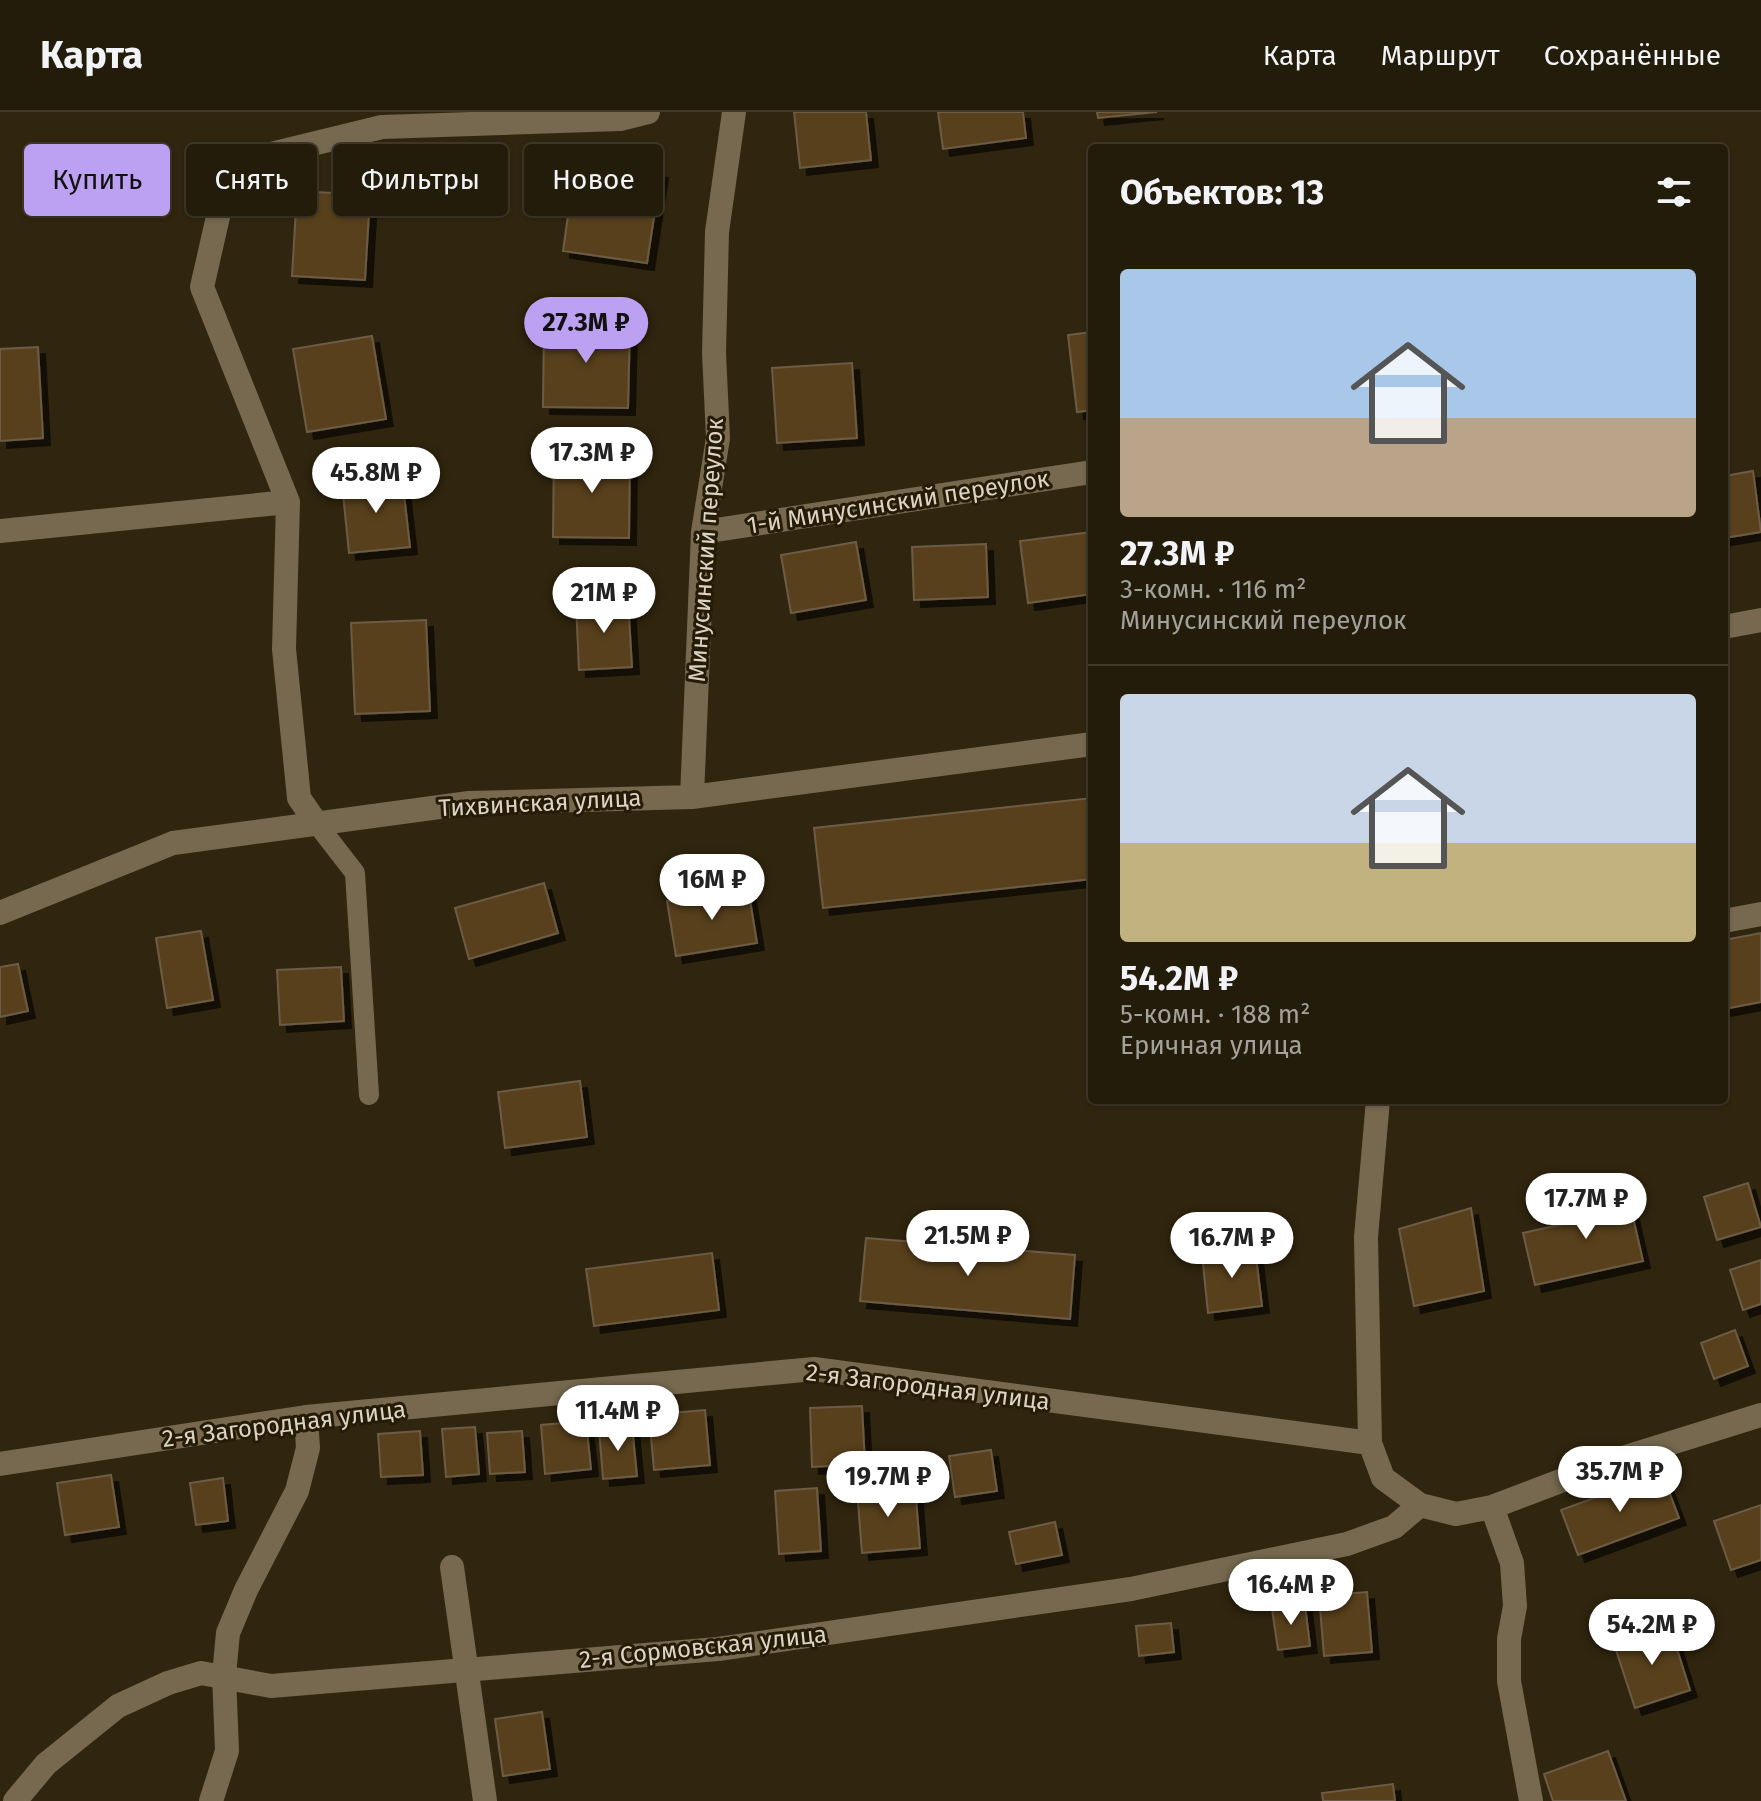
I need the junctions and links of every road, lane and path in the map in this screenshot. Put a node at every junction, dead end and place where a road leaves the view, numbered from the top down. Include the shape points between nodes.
1 (648, 112) edge
2 (734, 112) edge
3 (1088, 473) edge
4 (288, 502) junction
5 (0, 531) edge
6 (703, 532) junction
7 (1761, 620) edge
8 (1728, 626) edge
9 (1088, 745) edge
10 (692, 797) junction
11 (317, 824) junction
12 (0, 913) edge
13 (1761, 914) edge
14 (1728, 920) edge
15 (369, 1095) dead end
16 (1378, 1104) edge
17 (1761, 1415) edge
18 (306, 1417) junction
19 (1370, 1443) junction
20 (0, 1464) edge
21 (1420, 1505) junction
22 (1492, 1507) junction
23 (452, 1567) dead end
24 (466, 1669) junction
25 (224, 1675) junction
26 (210, 1800) edge
27 (16, 1801) edge
28 (485, 1801) edge
29 (1531, 1801) edge

1 - 4 street via 620,119 382,127 230,164 202,287
2 - 6 street, Минусинский переулок via 717,232 718,438
3 - 6 street, 1-й Минусинский переулок
4 - 5 street
4 - 11 street via 284,649 299,798
6 - 10 street, Минусинский переулок
7 - 8 street
9 - 10 street, Тихвинская улица
10 - 11 street, Тихвинская улица via 469,803
11 - 12 street, Тихвинская улица via 173,843
11 - 15 lane via 355,873
13 - 14 street
16 - 19 street via 1366,1237
17 - 22 street via 1613,1461
18 - 19 street, 2-я Загородная улица via 814,1369
18 - 20 street, 2-я Загородная улица
18 - 25 street via 308,1448 297,1491 228,1633
19 - 21 street via 1383,1478
21 - 22 street via 1456,1514
21 - 24 street, 2-я Сормовская улица via 1394,1527 1347,1544 1131,1589 718,1649
22 - 29 street via 1512,1563 1515,1606 1509,1681
23 - 24 street
24 - 25 street, 2-я Сормовская улица via 271,1686
24 - 28 street
25 - 26 street via 227,1751
25 - 27 street, 2-я Сормовская улица via 201,1673 118,1706 46,1764

